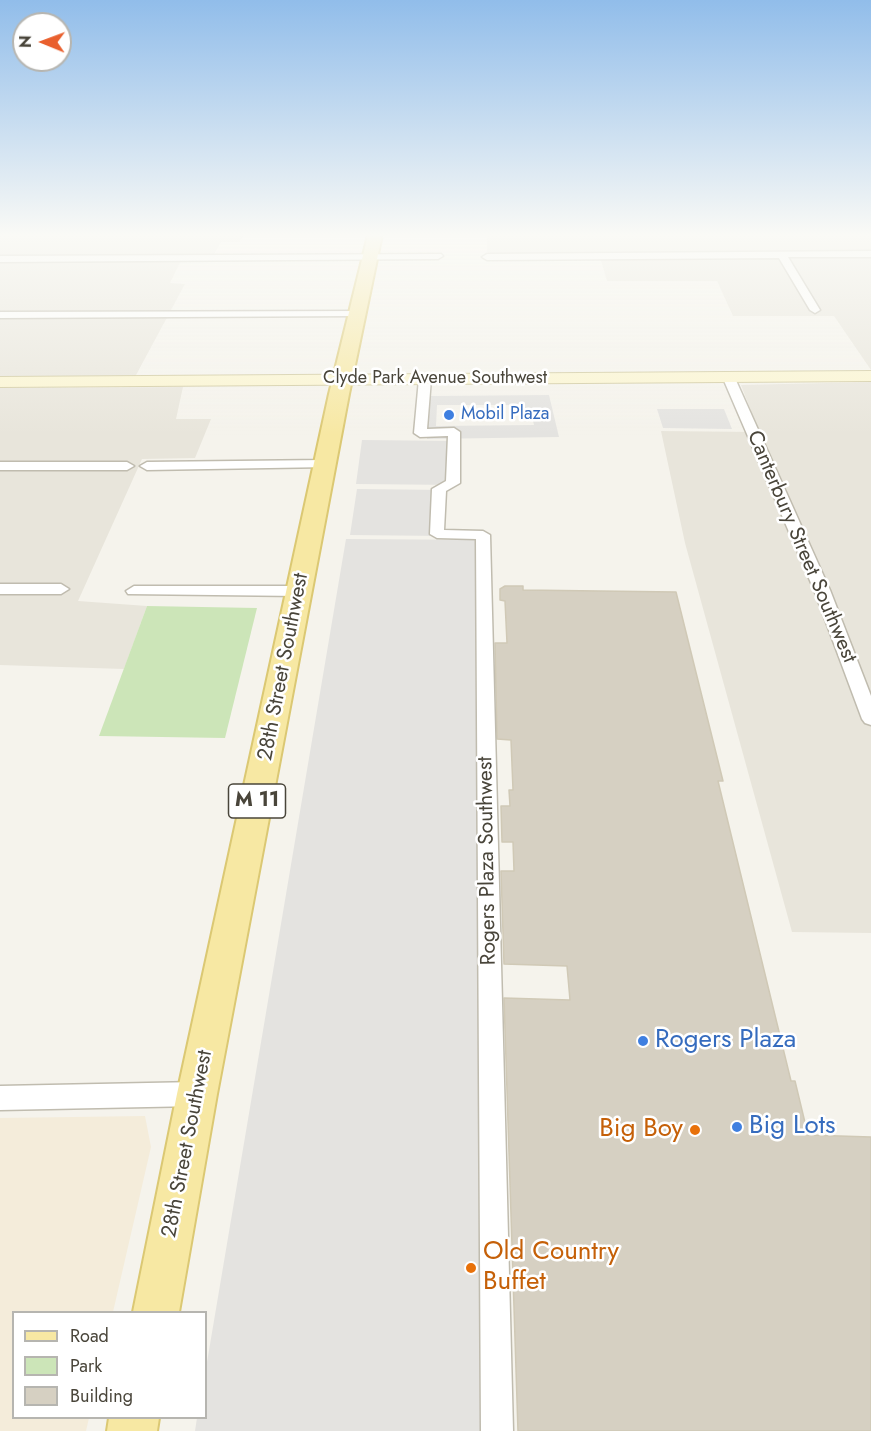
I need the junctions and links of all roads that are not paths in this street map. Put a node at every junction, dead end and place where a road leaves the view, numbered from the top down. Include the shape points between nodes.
1 (360, 302) edge
2 (810, 302) edge
3 (815, 310) dead end
4 (358, 313) junction
5 (0, 315) edge
6 (728, 376) junction
7 (871, 376) edge
8 (425, 379) junction
9 (342, 380) junction
10 (0, 382) edge
11 (325, 464) junction
12 (0, 466) edge
13 (127, 466) dead end
14 (147, 466) dead end
15 (0, 589) edge
16 (61, 589) dead end
17 (134, 591) dead end
18 (300, 591) junction
19 (871, 718) edge
20 (196, 1094) junction
21 (0, 1098) edge
22 (156, 1311) edge
23 (497, 1431) edge

1 - 4 main road, 28th Street Southwest / M 11
2 - 3 street
4 - 5 street
4 - 9 main road, 28th Street Southwest / M 11
6 - 7 main road, Clyde Park Avenue Southwest
6 - 8 main road, Clyde Park Avenue Southwest
6 - 19 street, Canterbury Street Southwest via 822,590
8 - 9 main road, Clyde Park Avenue Southwest
8 - 23 street, Rogers Plaza Southwest via 420,433 454,432 453,483 439,489 437,534 483,535
9 - 10 main road, Clyde Park Avenue Southwest
9 - 11 main road, 28th Street Southwest / M 11
11 - 14 street
11 - 18 main road, 28th Street Southwest / M 11
12 - 13 street
15 - 16 street
17 - 18 street
18 - 20 main road, 28th Street Southwest / M 11
20 - 21 street
20 - 22 main road, 28th Street Southwest / M 11

